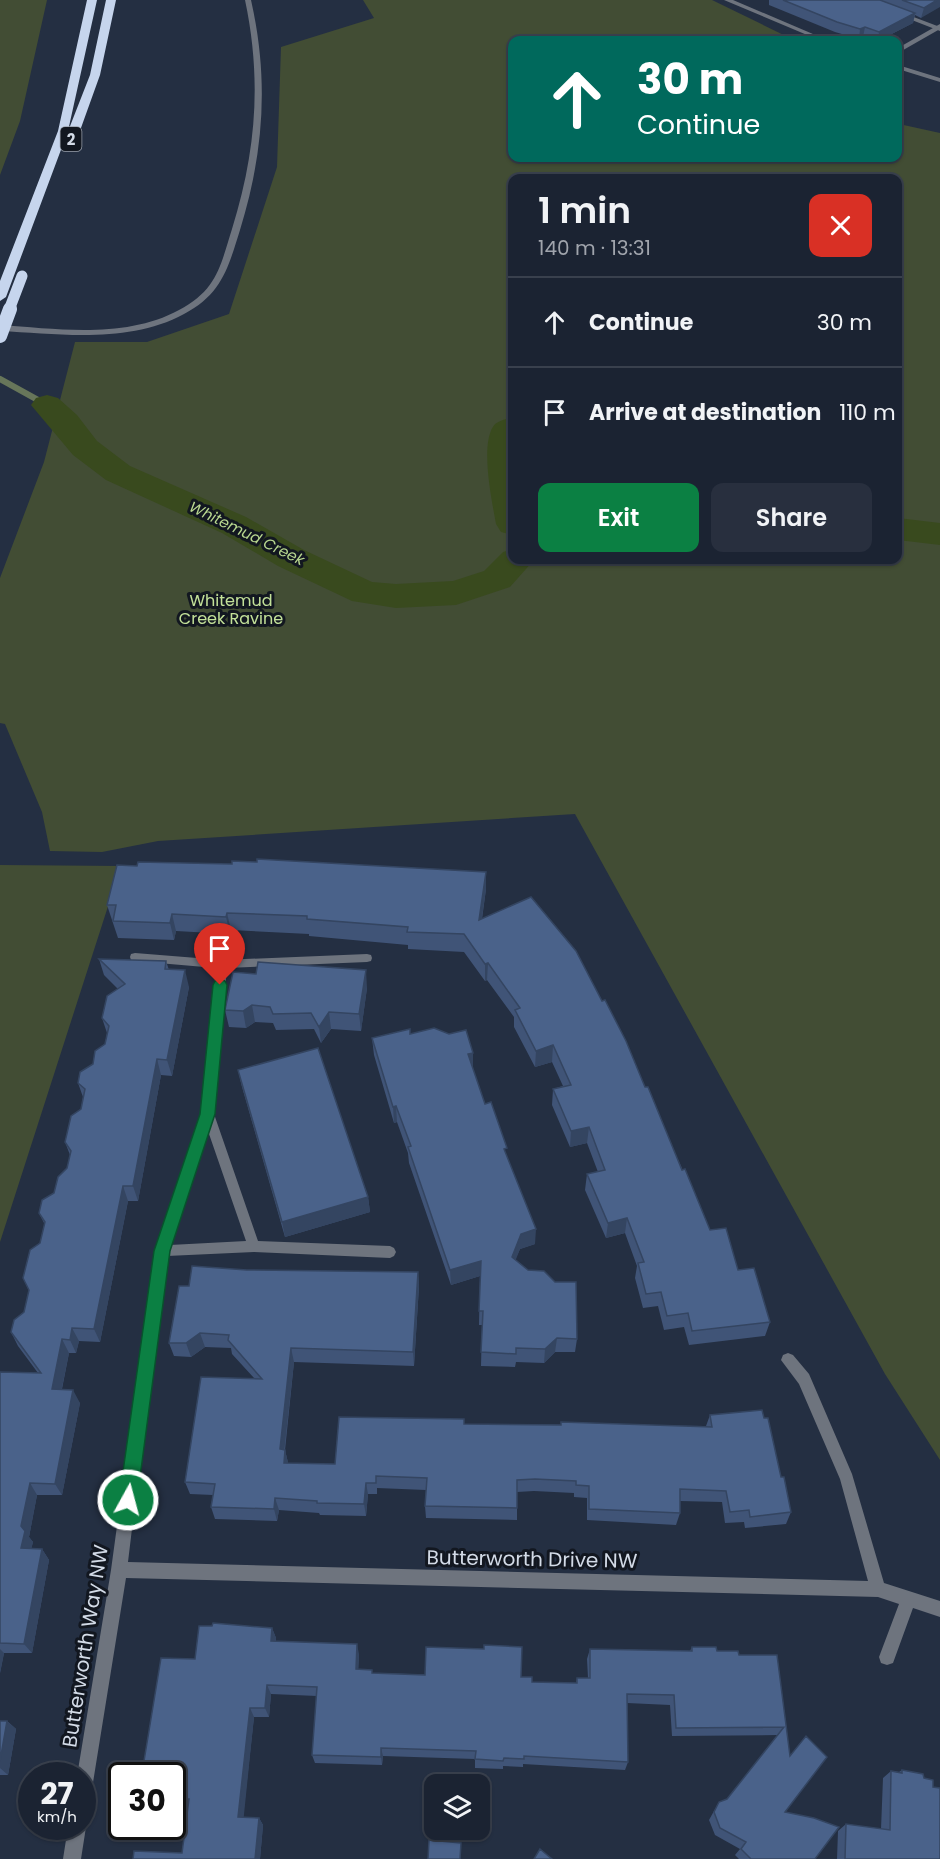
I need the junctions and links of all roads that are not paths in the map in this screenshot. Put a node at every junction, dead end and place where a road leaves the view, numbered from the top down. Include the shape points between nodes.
1 (92, 0) edge
2 (111, 0) edge
3 (248, 0) edge
4 (727, 0) edge
5 (895, 12) edge
6 (939, 28) edge
7 (814, 36) edge
8 (902, 49) edge
9 (902, 67) edge
10 (940, 80) edge
11 (60, 174) dead end
12 (19, 272) junction
13 (0, 297) edge
14 (0, 328) edge
15 (0, 336) edge
16 (135, 957) dead end
17 (367, 958) dead end
18 (222, 964) junction
19 (208, 1114) junction
20 (254, 1246) junction
21 (162, 1251) junction
22 (390, 1252) dead end
23 (788, 1360) dead end
24 (146, 1362) joint
25 (120, 1570) junction
26 (878, 1589) junction
27 (909, 1599) junction
28 (940, 1609) edge
29 (886, 1657) dead end
30 (88, 1762) edge
31 (75, 1840) edge
32 (72, 1859) edge

1 - 12 highway, 2 via 63,131
2 - 11 highway, 2 via 95,75
3 - 14 street via 258,52 257,138 244,202 217,281 199,302 175,316 136,327 67,331
4 - 7 street
5 - 6 lane
6 - 8 street
9 - 10 street
12 - 13 highway, 2
12 - 15 highway, 2, bridge
16 - 18 lane
17 - 18 lane
18 - 19 lane
19 - 20 lane
19 - 21 lane
20 - 21 lane
20 - 22 lane
21 - 24 lane
23 - 26 street via 804,1379 847,1479
24 - 25 street, Butterworth Way NW
25 - 26 street, Butterworth Drive NW
25 - 30 street, Butterworth Way NW
26 - 27 street, Butterworth Drive NW
27 - 28 street, Butterworth Drive NW
27 - 29 street
31 - 32 street

